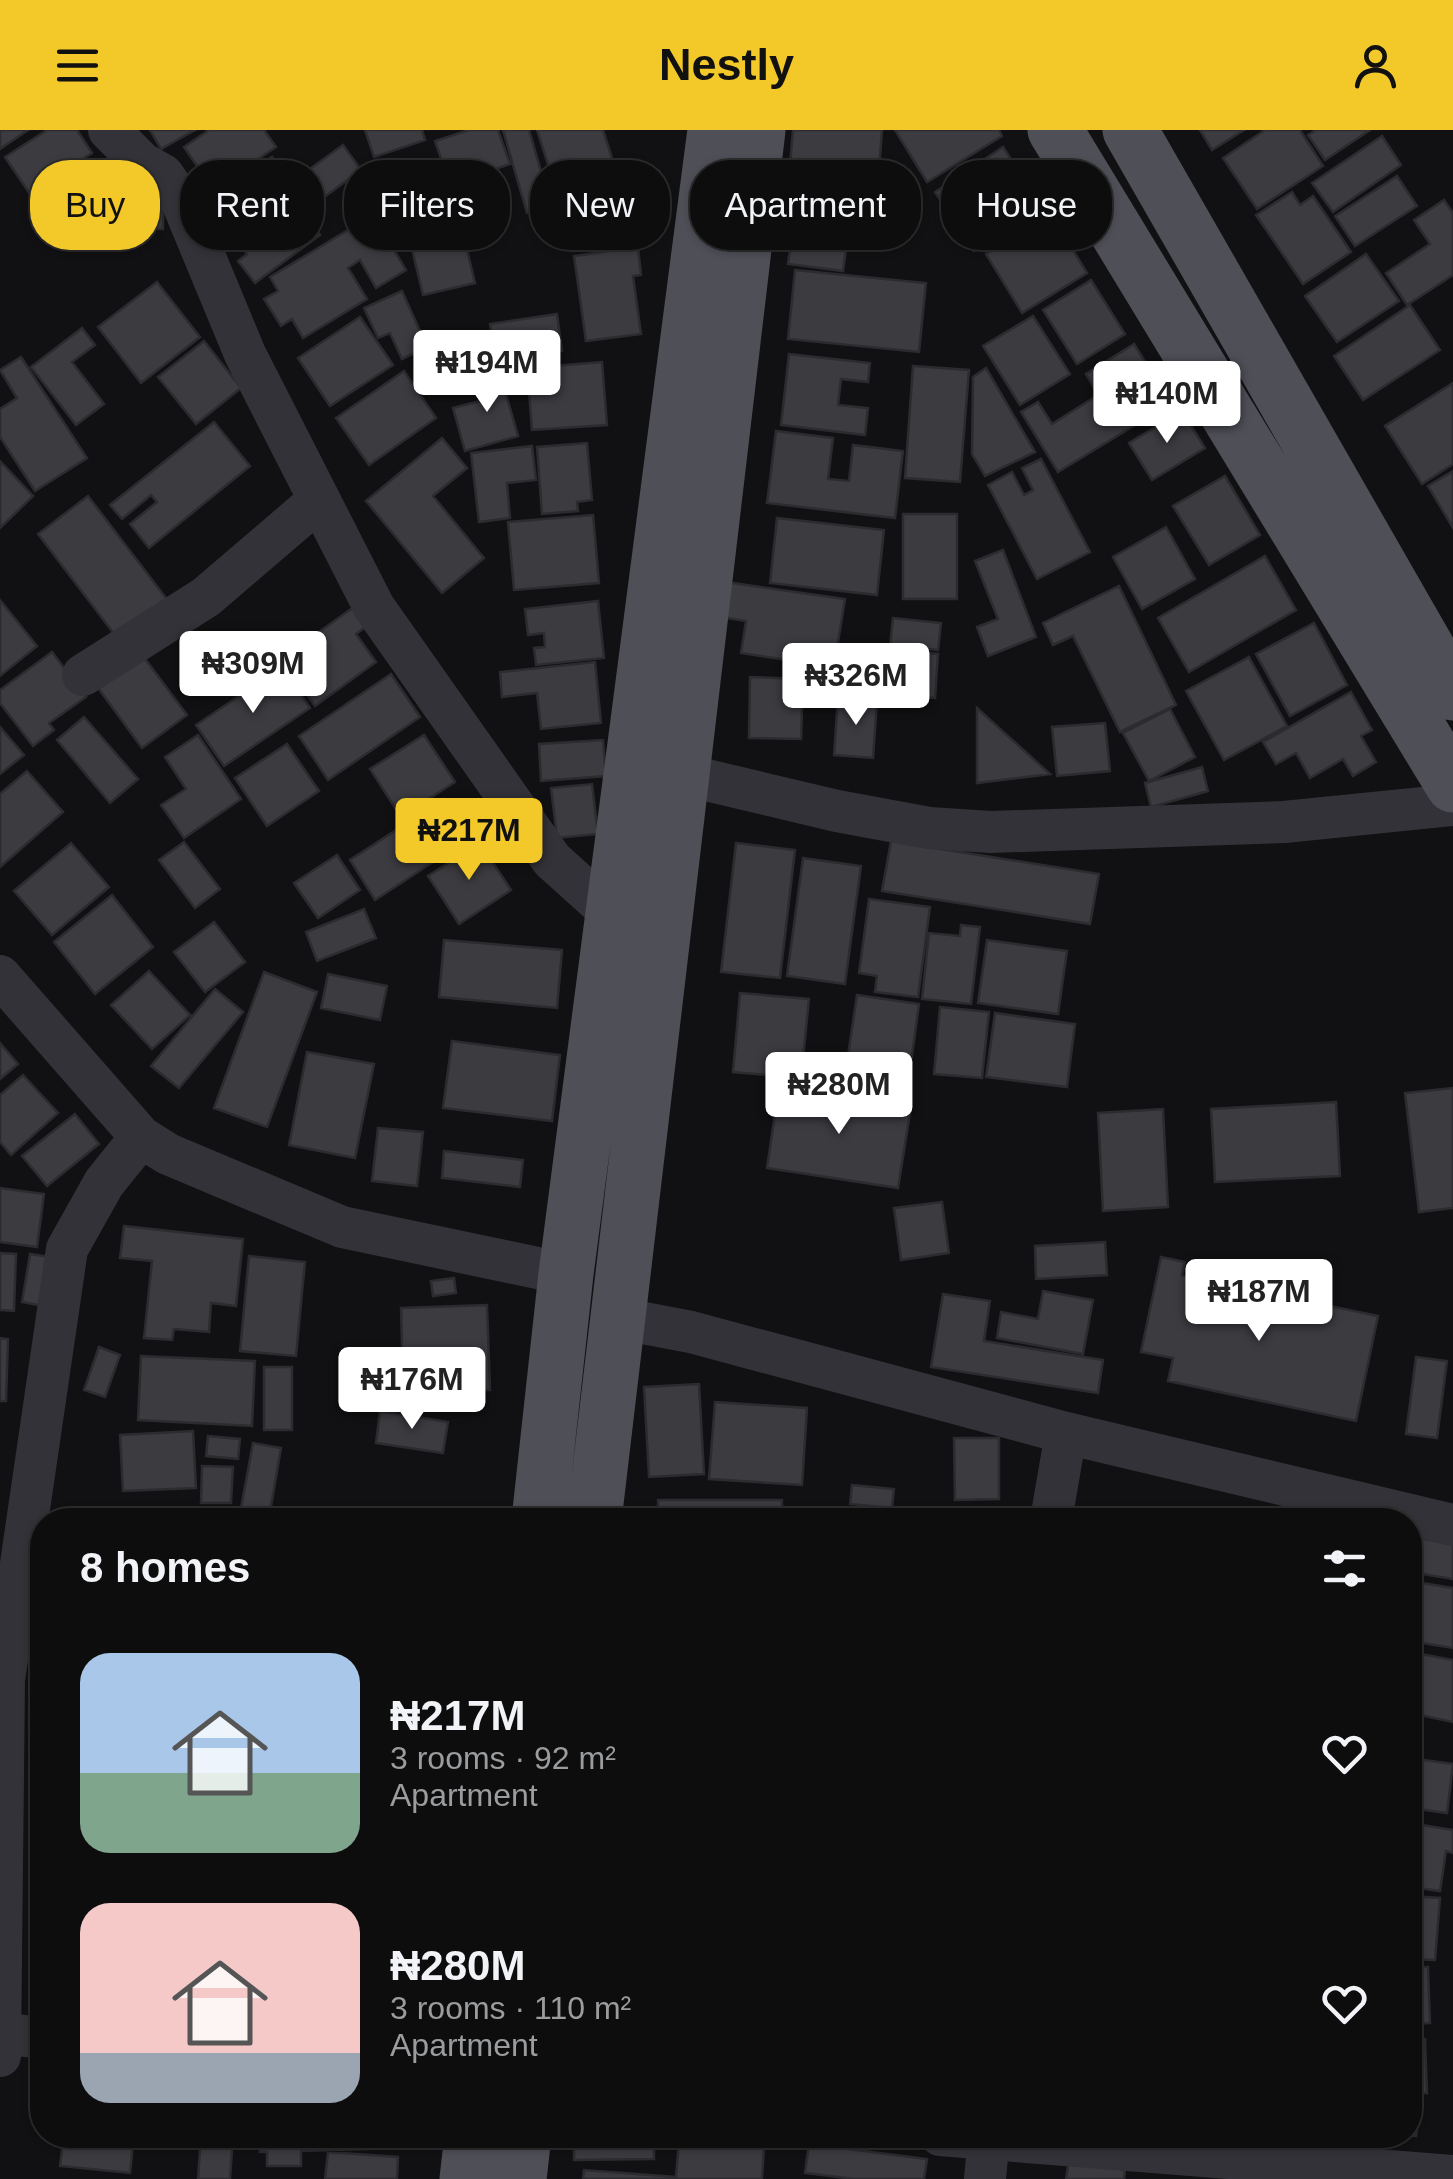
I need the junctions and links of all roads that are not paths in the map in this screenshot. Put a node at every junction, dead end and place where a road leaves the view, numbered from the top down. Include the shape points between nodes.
1 (109, 130) edge
2 (716, 130) edge
3 (758, 130) edge
4 (1055, 130) edge
5 (1130, 130) edge
6 (710, 345) junction
7 (318, 501) junction
8 (82, 675) dead end
9 (1453, 693) edge
10 (681, 774) junction
11 (1453, 785) edge
12 (1453, 806) edge
13 (613, 915) junction
14 (0, 976) edge
15 (141, 1137) junction
16 (566, 1274) junction
17 (617, 1318) junction
18 (1066, 1433) junction
19 (541, 1508) edge
20 (595, 1508) edge
21 (1054, 1508) edge
22 (1381, 1508) edge
23 (1422, 1518) edge
24 (1453, 1525) edge
25 (1, 2033) edge
26 (30, 2037) edge
27 (0, 2056) edge
28 (471, 2148) edge
29 (523, 2148) edge
30 (987, 2151) edge
31 (1453, 2176) edge
32 (467, 2179) edge
33 (519, 2179) edge

1 - 7 street via 163,175 182,202 244,354
2 - 6 main road
3 - 6 main road
4 - 11 main road
5 - 9 main road
6 - 10 main road
6 - 13 main road
7 - 8 street via 206,597
7 - 13 street via 374,607 552,860
10 - 12 street via 929,828 991,832 1284,822
10 - 17 main road
13 - 16 main road
14 - 15 street
15 - 16 street via 342,1227
15 - 25 street via 104,1183 67,1249 4,1680
16 - 19 main road
17 - 18 street
17 - 20 main road
18 - 21 street
18 - 22 street
23 - 24 street
25 - 26 street
25 - 27 street
28 - 32 main road
29 - 33 main road
30 - 31 street

